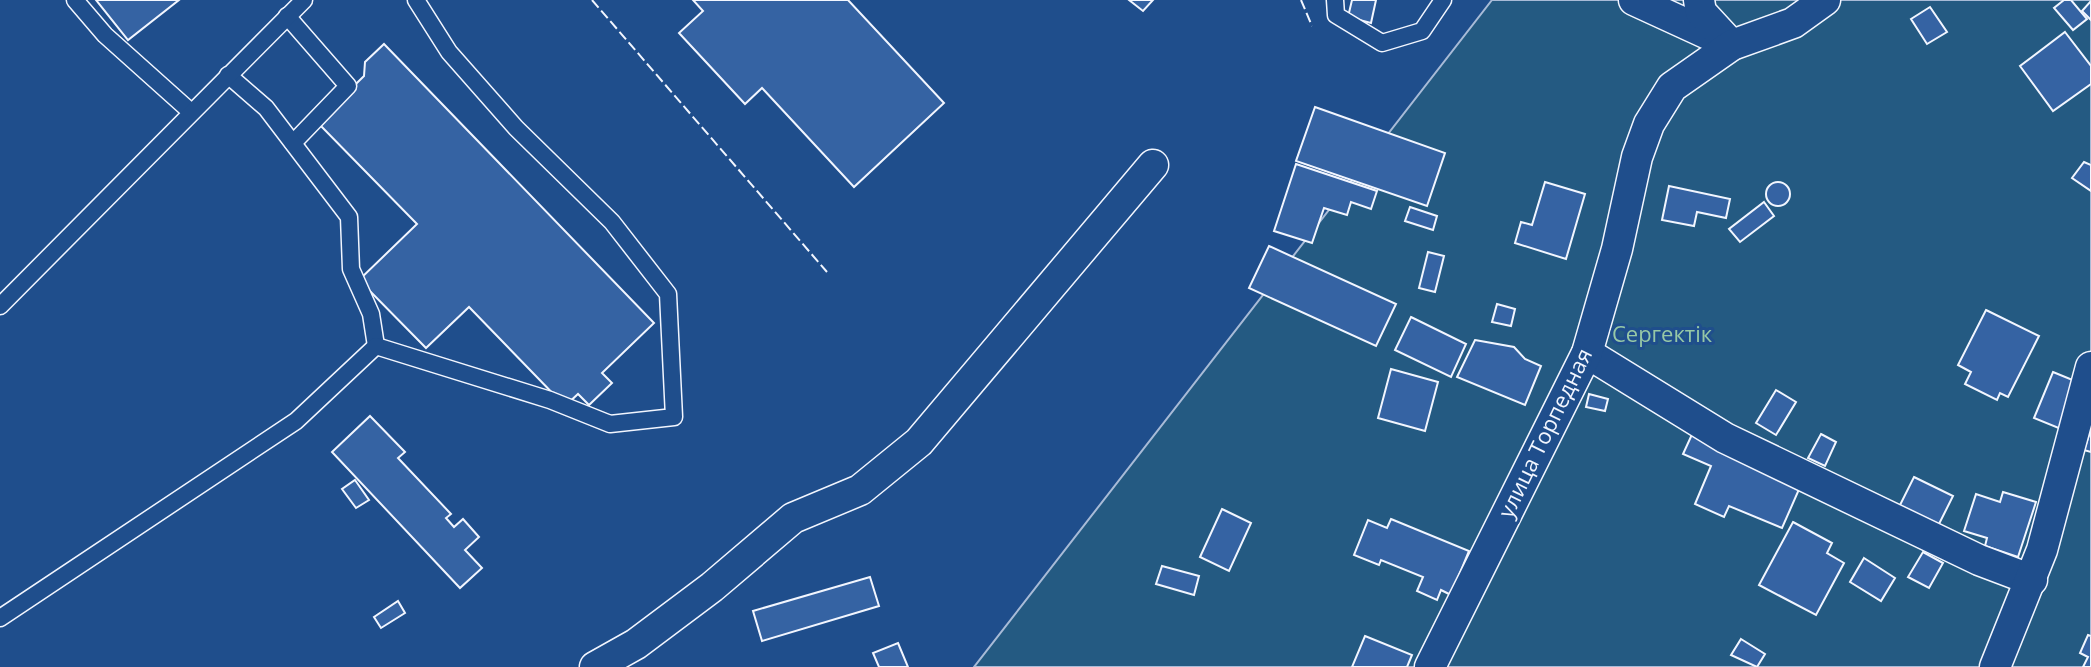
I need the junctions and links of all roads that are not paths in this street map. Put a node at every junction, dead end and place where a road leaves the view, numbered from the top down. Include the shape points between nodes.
1 (75, 0) edge
2 (304, 0) edge
3 (416, 0) edge
4 (1335, 0) edge
5 (1443, 0) edge
6 (1634, 0) edge
7 (1699, 0) edge
8 (1825, 0) edge
9 (287, 16) junction
10 (1732, 45) junction
11 (228, 75) junction
12 (191, 112) junction
13 (293, 143) junction
14 (1153, 165) dead end
15 (0, 306) edge
16 (376, 346) junction
17 (1587, 353) junction
18 (2091, 367) edge
19 (2032, 580) junction
20 (0, 618) edge
21 (635, 656) edge
22 (595, 667) edge
23 (1430, 667) edge
24 (1995, 667) edge

1 - 12 lane via 105,35
2 - 9 lane
3 - 16 lane via 449,52 516,128 612,222 668,294 674,417 610,424
4 - 5 lane via 1336,15 1382,43 1422,31
6 - 10 street
7 - 10 street via 1701,12
8 - 10 street, улица Торпедная via 1793,23
9 - 11 lane
9 - 13 lane via 348,86
10 - 17 street, улица Торпедная via 1672,87 1649,124
11 - 12 lane
11 - 13 lane via 266,108
12 - 15 lane
13 - 16 lane via 349,217 351,269 371,314
14 - 21 street via 919,442 860,490 793,518
16 - 20 lane via 296,421
17 - 19 street via 1725,438 1979,560
17 - 23 street, улица Торпедная
18 - 19 street
19 - 24 street
21 - 22 street

